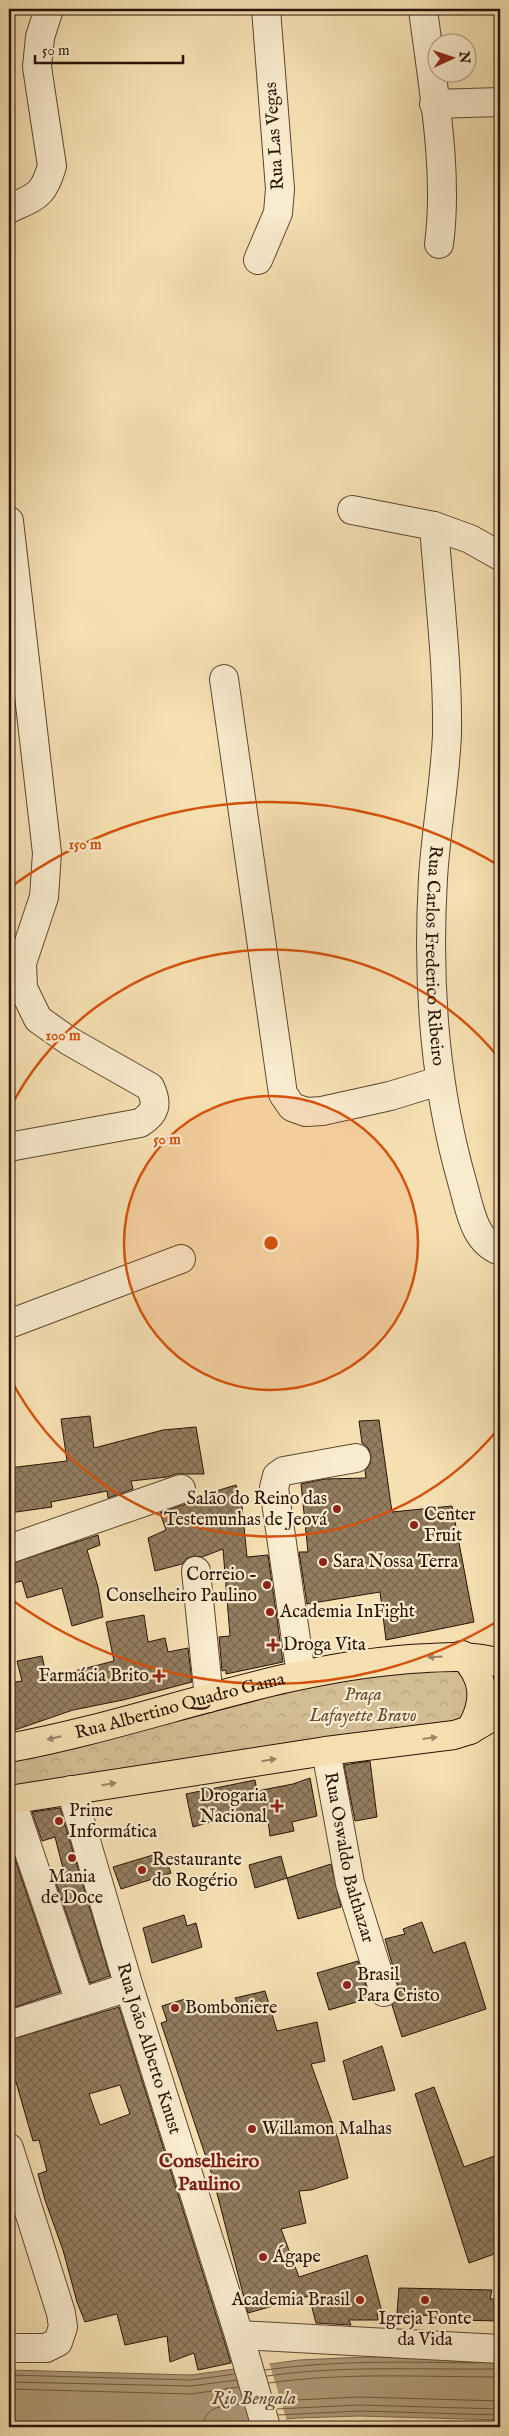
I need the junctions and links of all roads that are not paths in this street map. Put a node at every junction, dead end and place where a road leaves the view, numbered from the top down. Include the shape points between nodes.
1 (49, 9) edge
2 (266, 9) edge
3 (422, 9) edge
4 (500, 102) edge
5 (434, 104) junction
6 (9, 209) edge
7 (439, 244) dead end
8 (258, 260) dead end
9 (352, 510) dead end
10 (9, 522) edge
11 (434, 526) junction
12 (500, 556) edge
13 (224, 680) dead end
14 (440, 1081) junction
15 (9, 1147) edge
16 (500, 1251) edge
17 (181, 1259) dead end
18 (9, 1324) edge
19 (356, 1458) dead end
20 (181, 1489) dead end
21 (9, 1549) edge
22 (196, 1571) dead end
23 (462, 1655) junction
24 (500, 1663) edge
25 (500, 1667) edge
26 (302, 1674) junction
27 (500, 1696) edge
28 (209, 1698) junction
29 (500, 1712) edge
30 (470, 1730) junction
31 (9, 1748) edge
32 (326, 1751) junction
33 (71, 1790) junction
34 (10, 1799) edge
35 (128, 1987) junction
36 (384, 1992) dead end
37 (80, 2002) junction
38 (9, 2026) edge
39 (9, 2148) edge
40 (242, 2346) junction
41 (9, 2348) edge
42 (500, 2349) edge
43 (266, 2427) edge

1 - 6 street via 40,37 37,67 52,166 40,194
2 - 8 street, Rua Las Vegas via 280,189 278,212
3 - 5 street
4 - 5 street
5 - 7 street via 443,218
9 - 11 street
10 - 15 street via 47,853 44,897 22,963 23,988 38,1019 68,1041 150,1087 154,1107 151,1116 140,1123
11 - 12 street via 470,539
11 - 14 street, Rua Carlos Frederico Ribeiro via 447,734 433,887 431,985
13 - 14 street via 283,1094 292,1106 306,1112 322,1111
14 - 16 street, Rua Carlos Frederico Ribeiro via 458,1169 476,1229 490,1247
17 - 18 street
19 - 26 street via 284,1471 277,1476 274,1488
20 - 21 street
22 - 28 street
23 - 24 main road, Rua Albertino Quadro Gama
23 -> 26 main road, Rua Albertino Quadro Gama via 364,1662
23 - 30 main road via 479,1678 482,1691 479,1715
25 - 27 main road via 495,1686
26 - 28 main road, Rua Albertino Quadro Gama
28 -> 31 main road, Rua Albertino Quadro Gama via 128,1721
29 - 30 main road
32 -> 30 main road via 454,1735
33 -> 32 main road
32 - 36 street, Rua Oswaldo Balthazar via 350,1883
33 - 34 main road
33 - 35 street, Rua João Alberto Knust
34 - 37 street
35 - 37 street
35 - 40 street, Rua João Alberto Knust
37 - 38 street
39 - 41 street via 63,2327 58,2342 46,2348
40 - 42 street
40 - 43 street, Rua João Alberto Knust

